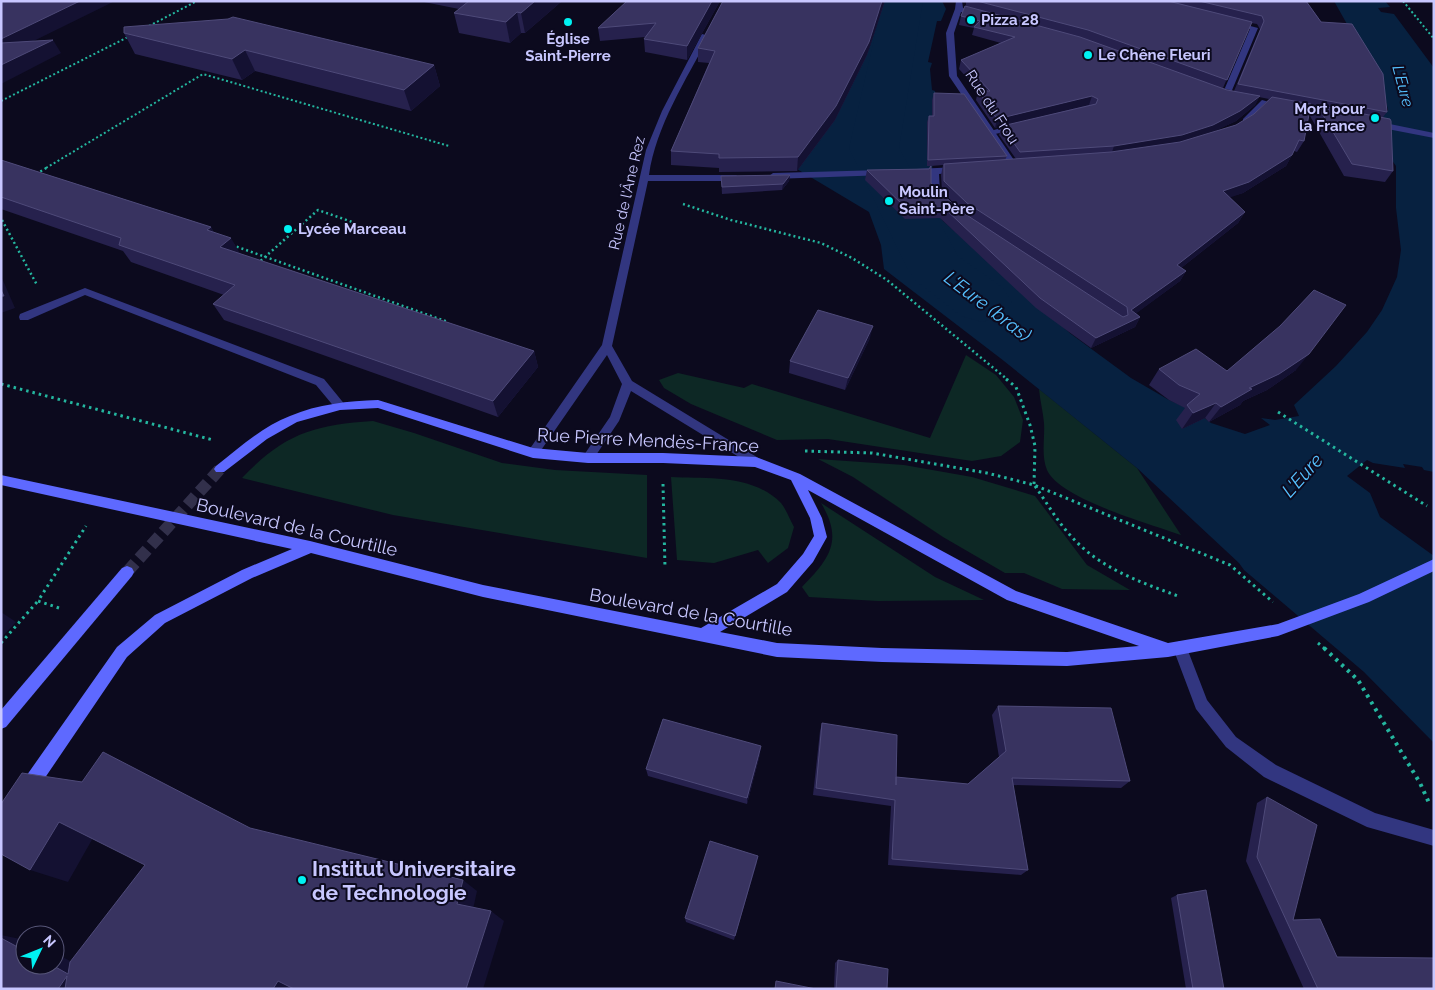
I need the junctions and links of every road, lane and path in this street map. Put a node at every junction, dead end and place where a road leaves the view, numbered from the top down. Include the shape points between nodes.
1 (197, 1) edge
2 (1403, 1) edge
3 (958, 3) edge
4 (988, 17) edge
5 (1227, 21) edge
6 (145, 28) edge
7 (709, 29) edge
8 (136, 33) edge
9 (1434, 39) edge
10 (1236, 96) edge
11 (1255, 100) edge
12 (1, 101) edge
13 (1364, 122) edge
14 (1026, 124) edge
15 (1238, 127) edge
16 (991, 132) junction
17 (1434, 136) edge
18 (449, 146) dead end
19 (1014, 166) edge
20 (964, 170) edge
21 (934, 171) junction
22 (768, 176) edge
23 (45, 177) edge
24 (749, 177) edge
25 (643, 178) junction
26 (642, 192) junction
27 (950, 208) edge
28 (2, 220) edge
29 (358, 224) dead end
30 (228, 243) edge
31 (264, 256) junction
32 (253, 268) edge
33 (53, 305) junction
34 (24, 317) dead end
35 (451, 324) edge
36 (607, 346) junction
37 (1, 384) edge
38 (628, 384) junction
39 (340, 406) junction
40 (1278, 412) dead end
41 (245, 448) junction
42 (533, 453) junction
43 (588, 458) junction
44 (663, 458) junction
45 (756, 462) junction
46 (220, 469) tunnel mouth
47 (796, 477) junction
48 (1, 480) edge
49 (1034, 485) junction
50 (102, 501) junction
51 (1427, 506) dead end
52 (310, 547) junction
53 (1434, 565) edge
54 (665, 568) dead end
55 (127, 572) tunnel mouth
56 (1178, 596) dead end
57 (38, 601) junction
58 (1280, 609) dead end
59 (65, 610) dead end
60 (702, 636) junction
61 (1315, 641) dead end
62 (1, 643) edge
63 (1174, 649) junction
64 (1, 722) edge
65 (18, 803) edge
66 (1434, 813) edge
67 (1434, 838) edge

1 - 6 path
2 - 9 path
3 - 4 street
3 - 16 street, Rue du Frou via 950,33 953,76
5 - 10 street via 1254,28 1222,93
7 - 25 street, Rue de l'Âne Rez via 659,126
8 - 12 path
11 - 15 street via 1269,103
13 - 17 street
14 - 16 street
16 - 19 street, Rue du Frou
18 - 23 path via 203,74 36,174
20 - 21 street
21 - 22 street
21 - 27 street via 936,192
24 - 25 street
25 - 26 street, Rue de l'Âne Rez
26 - 36 street, Rue de l'Âne Rez
26 - 49 path via 661,194 690,208 822,243 887,280 1016,387 1035,446
28 - 33 path via 44,296
29 - 31 path via 318,210
30 - 31 path
31 - 32 path
31 - 35 path
33 - 34 street
33 - 39 street via 85,291 320,382
36 - 38 street
36 - 42 street, Rue de l'Âne Rez
37 - 41 path
38 - 43 street via 615,418
38 - 45 street
39 - 41 main road, Rue Pierre Mendès-France via 293,419
39 - 42 main road, Rue Pierre Mendès-France via 378,404
40 - 51 path
41 - 46 main road, Rue Pierre Mendès-France
42 - 43 main road, Rue Pierre Mendès-France
43 - 44 main road, Rue Pierre Mendès-France
44 - 45 main road, Rue Pierre Mendès-France
44 - 54 path
45 - 47 main road, Rue Pierre Mendès-France
45 - 49 path via 791,450 872,453 987,473
47 - 60 main road via 816,518 821,537 782,588
47 - 63 main road, Rue Pierre Mendès-France via 1012,596
48 - 50 main road, Boulevard de la Courtille
49 - 56 path via 1075,541 1105,565 1141,584
49 - 58 path via 1230,565
50 - 52 main road, Boulevard de la Courtille
50 - 57 path
52 - 60 main road, Boulevard de la Courtille via 482,591
52 - 65 main road via 247,574 160,619 122,652
53 - 63 main road, Boulevard de la Courtille via 1364,598 1278,630
55 - 64 main road
57 - 59 path
57 - 62 path
60 - 63 main road, Boulevard de la Courtille via 777,650 882,655 1067,659
61 - 66 path via 1358,680 1420,783
63 - 67 street via 1201,704 1231,742 1270,771 1373,821

